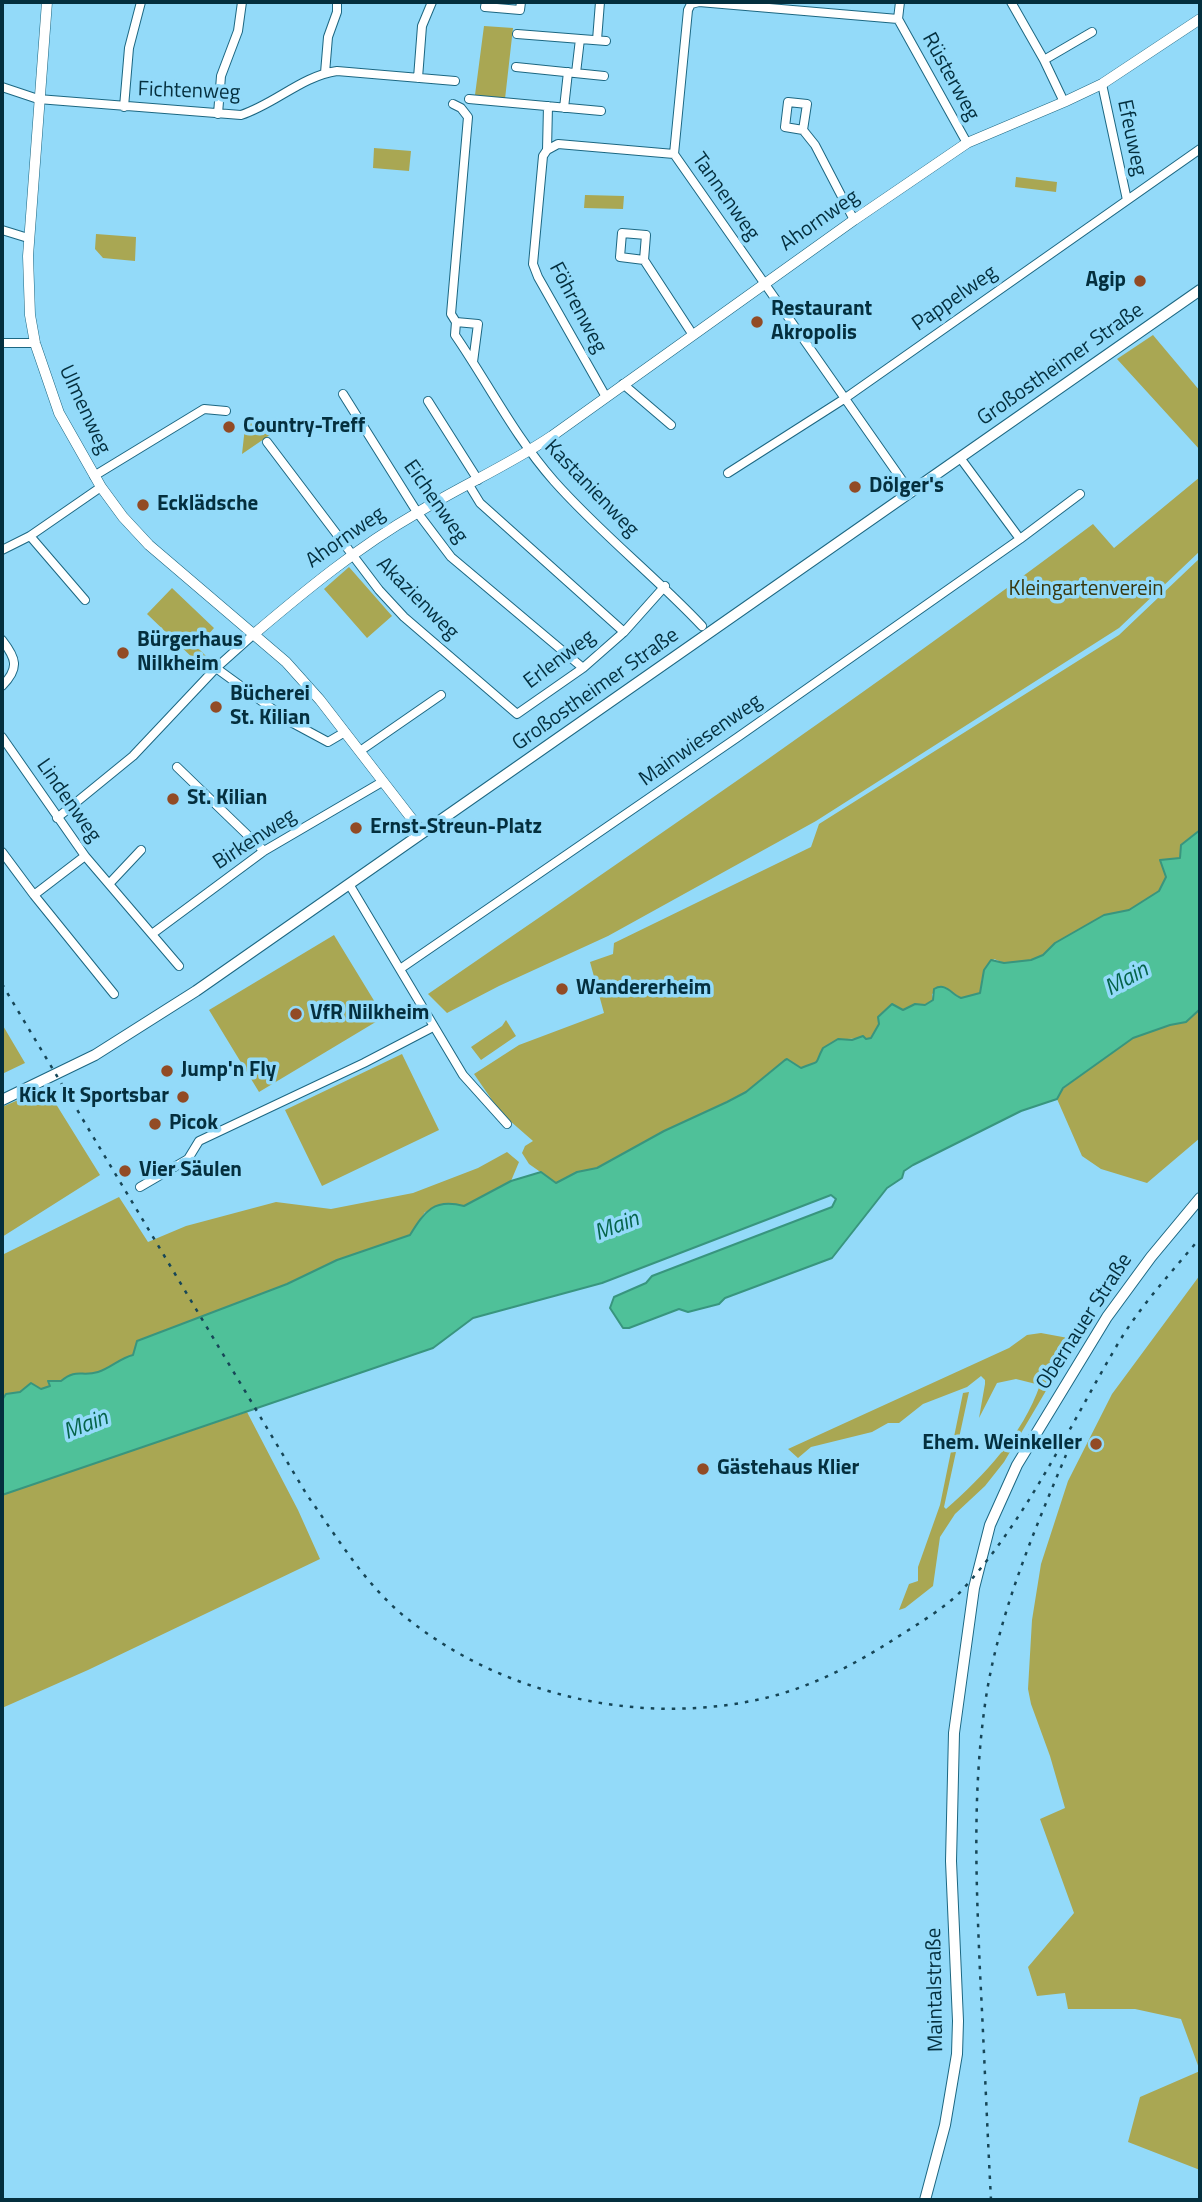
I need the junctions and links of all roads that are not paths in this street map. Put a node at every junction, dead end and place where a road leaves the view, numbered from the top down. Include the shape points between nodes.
1 (47, 2) edge
2 (141, 2) edge
3 (242, 2) edge
4 (337, 2) edge
5 (432, 2) edge
6 (485, 2) edge
7 (521, 2) edge
8 (600, 2) edge
9 (900, 2) edge
10 (1011, 2) edge
11 (694, 3) edge
12 (800, 6) edge
13 (898, 19) junction
14 (1200, 19) edge
15 (1093, 32) dead end
16 (517, 34) dead end
17 (580, 39) junction
18 (1044, 60) junction
19 (516, 68) dead end
20 (325, 73) junction
21 (572, 73) junction
22 (604, 76) dead end
23 (418, 78) junction
24 (455, 80) dead end
25 (1102, 84) junction
26 (2, 87) edge
27 (38, 99) junction
28 (469, 99) dead end
29 (1064, 102) junction
30 (453, 104) dead end
31 (548, 106) junction
32 (124, 107) junction
33 (564, 108) junction
34 (601, 111) dead end
35 (218, 114) junction
36 (803, 130) dead end
37 (967, 143) junction
38 (1200, 149) edge
39 (547, 150) junction
40 (674, 153) junction
41 (1127, 200) junction
42 (854, 220) junction
43 (2, 230) edge
44 (28, 238) junction
45 (644, 260) dead end
46 (765, 283) junction
47 (1200, 290) edge
48 (456, 323) junction
49 (693, 335) junction
50 (2, 343) edge
51 (35, 343) junction
52 (473, 362) junction
53 (623, 384) junction
54 (343, 394) dead end
55 (606, 397) junction
56 (844, 399) junction
57 (428, 401) dead end
58 (226, 411) dead end
59 (671, 425) dead end
60 (267, 442) dead end
61 (530, 451) junction
62 (961, 459) junction
63 (728, 473) dead end
64 (94, 476) junction
65 (473, 482) junction
66 (101, 487) junction
67 (911, 493) junction
68 (1080, 494) dead end
69 (417, 512) junction
70 (30, 536) junction
71 (1020, 539) junction
72 (2, 550) edge
73 (351, 555) junction
74 (665, 586) junction
75 (85, 600) dead end
76 (702, 626) dead end
77 (624, 632) junction
78 (254, 634) junction
79 (2, 639) edge
80 (216, 668) junction
81 (583, 668) junction
82 (470, 675) joint
83 (3, 685) edge
84 (441, 695) dead end
85 (345, 732) junction
86 (2, 737) edge
87 (360, 751) junction
88 (177, 766) dead end
89 (382, 782) junction
90 (57, 818) junction
91 (422, 832) junction
92 (141, 850) dead end
93 (264, 850) junction
94 (2, 852) edge
95 (85, 856) junction
96 (108, 884) junction
97 (349, 884) junction
98 (34, 895) junction
99 (152, 934) junction
100 (179, 966) dead end
101 (400, 969) junction
102 (114, 994) dead end
103 (433, 1027) junction
104 (2, 1101) edge
105 (507, 1124) dead end
106 (140, 1187) dead end
107 (1200, 1198) edge
108 (952, 1776) joint
109 (925, 2200) edge

1 - 27 street, Ulmenweg
2 - 32 street via 129,48
3 - 35 street via 238,32 221,76
4 - 20 street
5 - 23 street via 422,26
6 - 7 street via 485,7 520,10
8 - 17 street via 601,41
9 - 13 street
10 - 18 street
11 - 12 street, Rüsterweg
11 - 40 street, Tannenweg via 688,10
12 - 13 street, Rüsterweg
13 - 37 street, Rüsterweg
14 - 25 street, Ahornweg
15 - 18 street
16 - 17 street
17 - 21 street
18 - 29 street
19 - 21 street
20 - 23 street, Fichtenweg
20 - 35 street, Fichtenweg via 242,115
21 - 22 street
21 - 33 street
23 - 24 street, Fichtenweg
25 - 29 street, Ahornweg
25 - 41 street, Efeuweg
26 - 27 street, Fichtenweg
27 - 32 street, Fichtenweg
27 - 44 street, Ulmenweg
28 - 31 street
29 - 37 street, Ahornweg
30 - 48 street via 468,117 451,314
31 - 33 street
31 - 39 street, Föhrenweg
32 - 35 street, Fichtenweg
33 - 34 street
36 - 42 street
37 - 42 street, Ahornweg
38 - 41 street, Pappelweg
39 - 40 street via 558,144
39 - 55 street, Föhrenweg via 540,165 533,264
40 - 46 street, Tannenweg
41 - 56 street, Pappelweg
42 - 46 street, Ahornweg
43 - 44 street
44 - 51 street, Ulmenweg
45 - 49 street
46 - 49 street, Ahornweg
46 - 56 street, Tannenweg
47 - 62 main road, Großostheimer Straße
48 - 52 street, Kastanienweg via 455,335
48 - 52 street via 478,324
49 - 53 street, Ahornweg
50 - 51 street
51 - 64 street, Ulmenweg via 59,413
52 - 61 street, Kastanienweg
53 - 55 street, Ahornweg
53 - 59 street
54 - 69 street, Eichenweg
55 - 61 street, Ahornweg
56 - 63 street, Pappelweg
56 - 67 street, Tannenweg
57 - 65 street
58 - 64 street via 204,409
60 - 73 street, Akazienweg
61 - 65 street, Ahornweg
61 - 74 street, Kastanienweg via 589,518
62 - 67 main road, Großostheimer Straße
62 - 71 street
64 - 66 street, Ulmenweg
65 - 69 street, Ahornweg
65 - 77 street via 480,503
66 - 70 street
66 - 78 street, Ulmenweg via 149,545
67 - 91 main road, Großostheimer Straße
68 - 71 street, Mainwiesenweg
69 - 73 street, Ahornweg
69 - 81 street, Eichenweg via 452,557
70 - 72 street
70 - 75 street
71 - 101 street, Mainwiesenweg
73 - 78 street, Ahornweg
73 - 82 street, Akazienweg via 404,617
74 - 76 street, Kastanienweg
74 - 77 street, Erlenweg
77 - 81 street, Erlenweg
78 - 80 street
78 - 85 street, Ulmenweg via 306,684
79 - 83 street via 15,661
80 - 85 street via 289,721 328,742
80 - 90 street via 133,755
81 - 82 street, Erlenweg via 517,714
84 - 87 street
85 - 87 street, Ulmenweg
86 - 90 street, Lindenweg
87 - 89 street, Ulmenweg
88 - 93 street
89 - 91 street, Ulmenweg
89 - 93 street, Birkenweg
90 - 95 street, Lindenweg
91 - 97 main road, Großostheimer Straße
92 - 96 street
93 - 99 street, Birkenweg
94 - 98 street
95 - 96 street, Lindenweg
95 - 98 street
96 - 99 street, Lindenweg
97 - 101 street
97 - 104 main road, Großostheimer Straße via 136,1031
98 - 102 street
99 - 100 street, Lindenweg
101 - 103 street
103 - 105 street via 463,1075
103 - 106 street via 199,1141 188,1159
107 - 108 main road, Obernauer Straße via 1116,1303 999,1500 974,1588
108 - 109 main road, Maintalstraße via 957,2054

